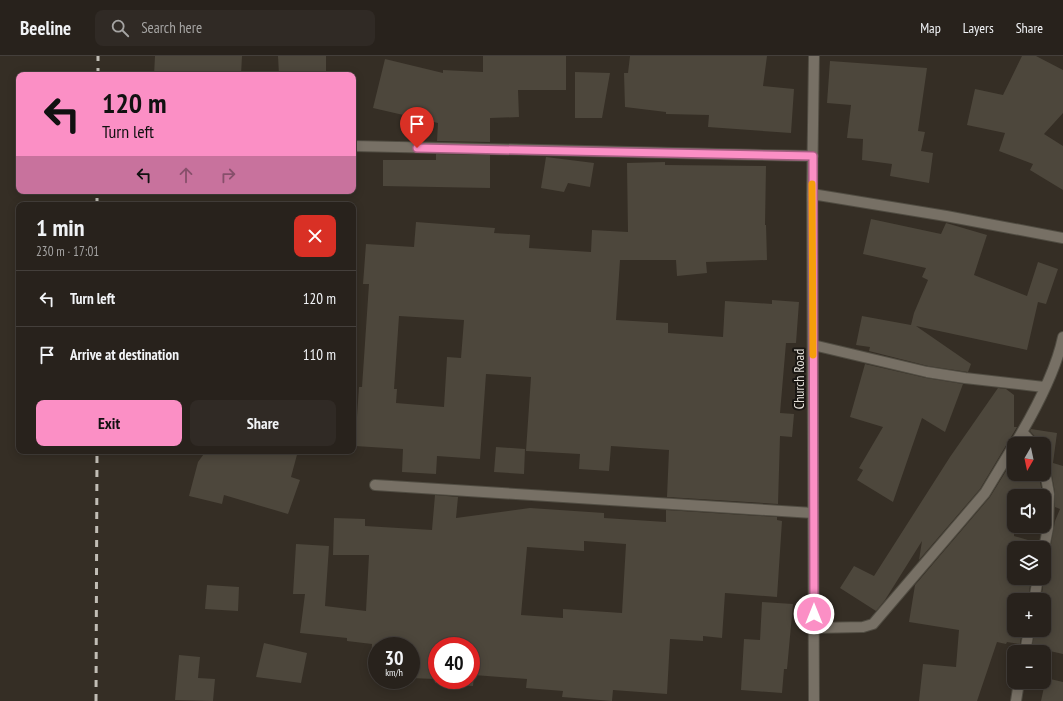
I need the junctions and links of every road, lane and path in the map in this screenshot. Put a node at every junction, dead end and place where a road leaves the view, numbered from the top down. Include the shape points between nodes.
1 (814, 56) edge
2 (356, 146) edge
3 (813, 156) junction
4 (812, 194) junction
5 (1063, 238) edge
6 (1063, 336) edge
7 (813, 345) junction
8 (1044, 387) junction
9 (1022, 432) junction
10 (1019, 437) edge
11 (1027, 437) edge
12 (1007, 456) edge
13 (1047, 481) edge
14 (376, 485) dead end
15 (814, 512) junction
16 (1045, 541) edge
17 (814, 628) junction
18 (1019, 689) edge
19 (814, 701) edge
20 (1016, 701) edge

1 - 3 street, Church Road
2 - 3 street
3 - 4 street, Church Road
4 - 5 street
4 - 7 street, Church Road
6 - 8 street via 1060,351
7 - 8 street via 927,372
7 - 15 street, Church Road
8 - 9 street
9 - 10 street
9 - 11 street
12 - 17 street via 984,493 873,624 863,627
13 - 16 street via 1049,494
14 - 15 street
15 - 17 street, Church Road
17 - 19 street, Church Road
18 - 20 street

